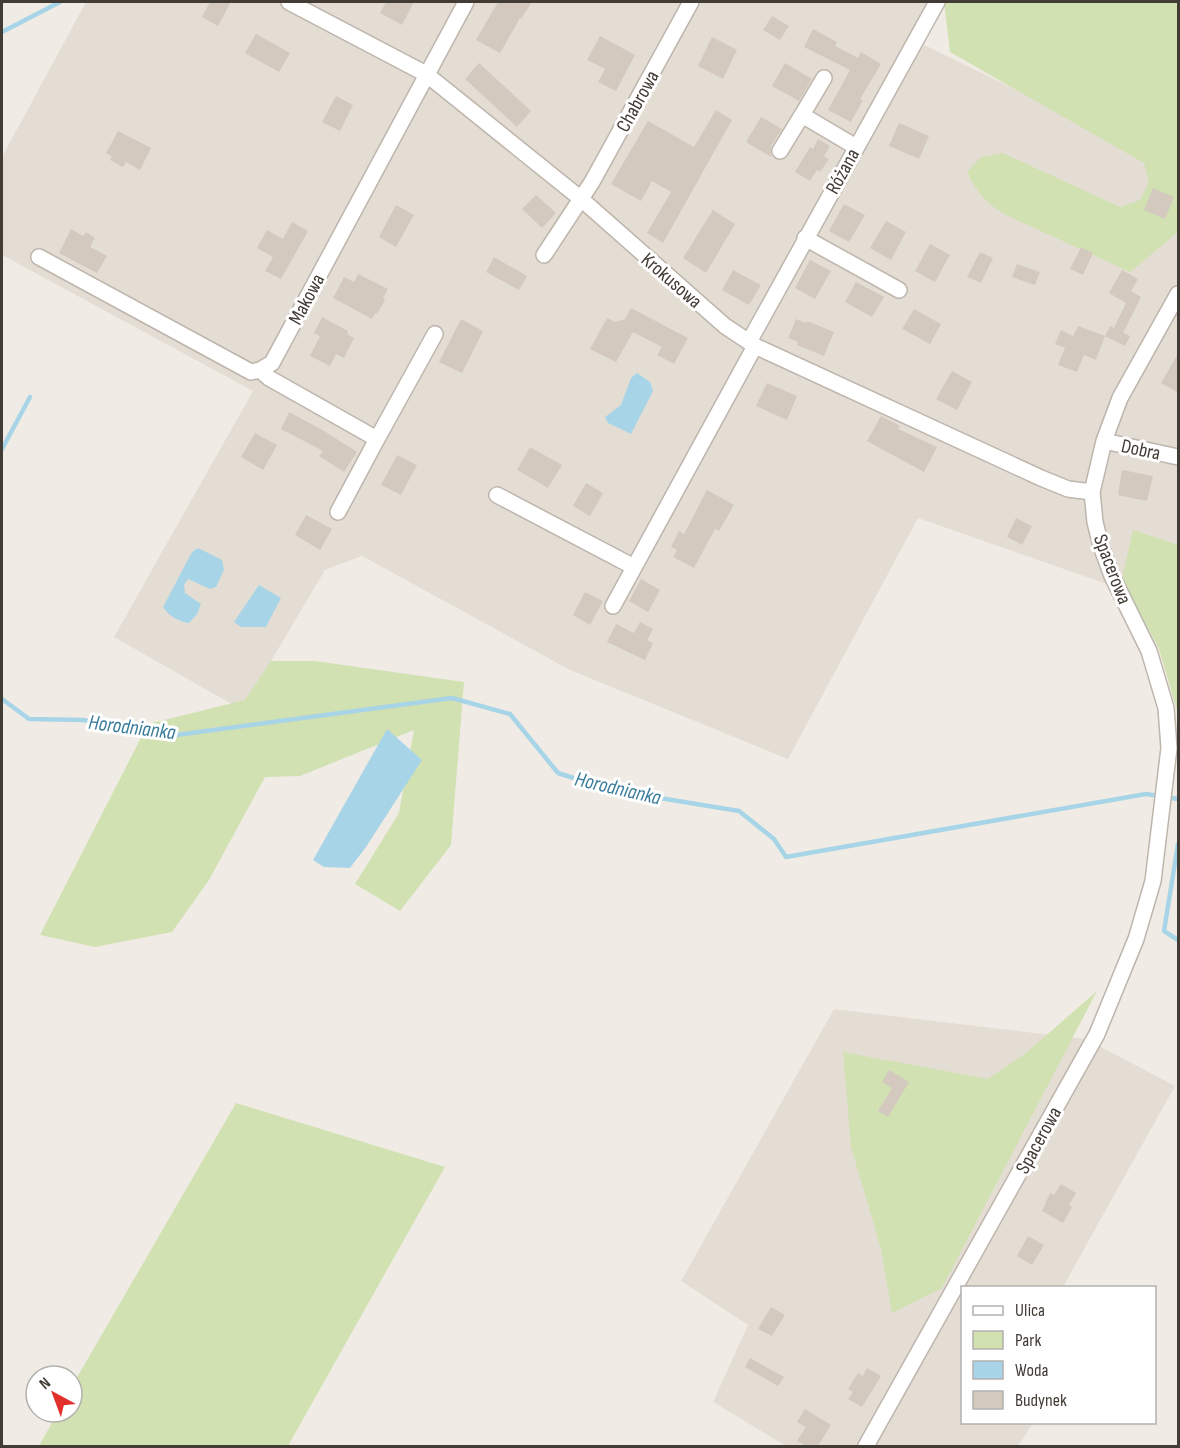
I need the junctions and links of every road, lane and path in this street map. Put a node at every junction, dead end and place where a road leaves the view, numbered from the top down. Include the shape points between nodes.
1 (290, 2) edge
2 (466, 2) edge
3 (691, 2) edge
4 (937, 2) edge
5 (426, 74) junction
6 (824, 78) dead end
7 (802, 115) junction
8 (856, 147) junction
9 (780, 151) dead end
10 (580, 198) junction
11 (805, 238) junction
12 (544, 255) dead end
13 (39, 257) dead end
14 (899, 290) dead end
15 (1179, 294) edge
16 (435, 334) dead end
17 (752, 344) junction
18 (260, 370) junction
19 (377, 439) junction
20 (1104, 441) junction
21 (1179, 457) edge
22 (1092, 492) junction
23 (497, 495) dead end
24 (338, 512) dead end
25 (634, 567) junction
26 (612, 606) dead end
27 (866, 1446) edge

1 - 5 street, Krokusowa
2 - 5 street, Makowa
3 - 10 street, Chabrowa
4 - 8 street, Różana
5 - 10 street, Krokusowa
5 - 18 street, Makowa via 272,363
6 - 7 street
7 - 8 street
7 - 9 street
8 - 11 street, Różana
10 - 12 street, Chabrowa
10 - 17 street, Krokusowa via 725,326
11 - 14 street
11 - 17 street, Różana
13 - 18 street via 251,372
15 - 20 street, Spacerowa via 1120,398
16 - 19 street
17 - 22 street, Krokusowa via 1041,478 1068,489
17 - 25 street, Różana
18 - 19 street
19 - 24 street
20 - 21 street, Dobra
20 - 22 street, Spacerowa
22 - 27 street, Spacerowa via 1101,546 1149,651 1166,708 1169,748 1153,881 1136,939 1097,1034
23 - 25 street
25 - 26 street, Różana

